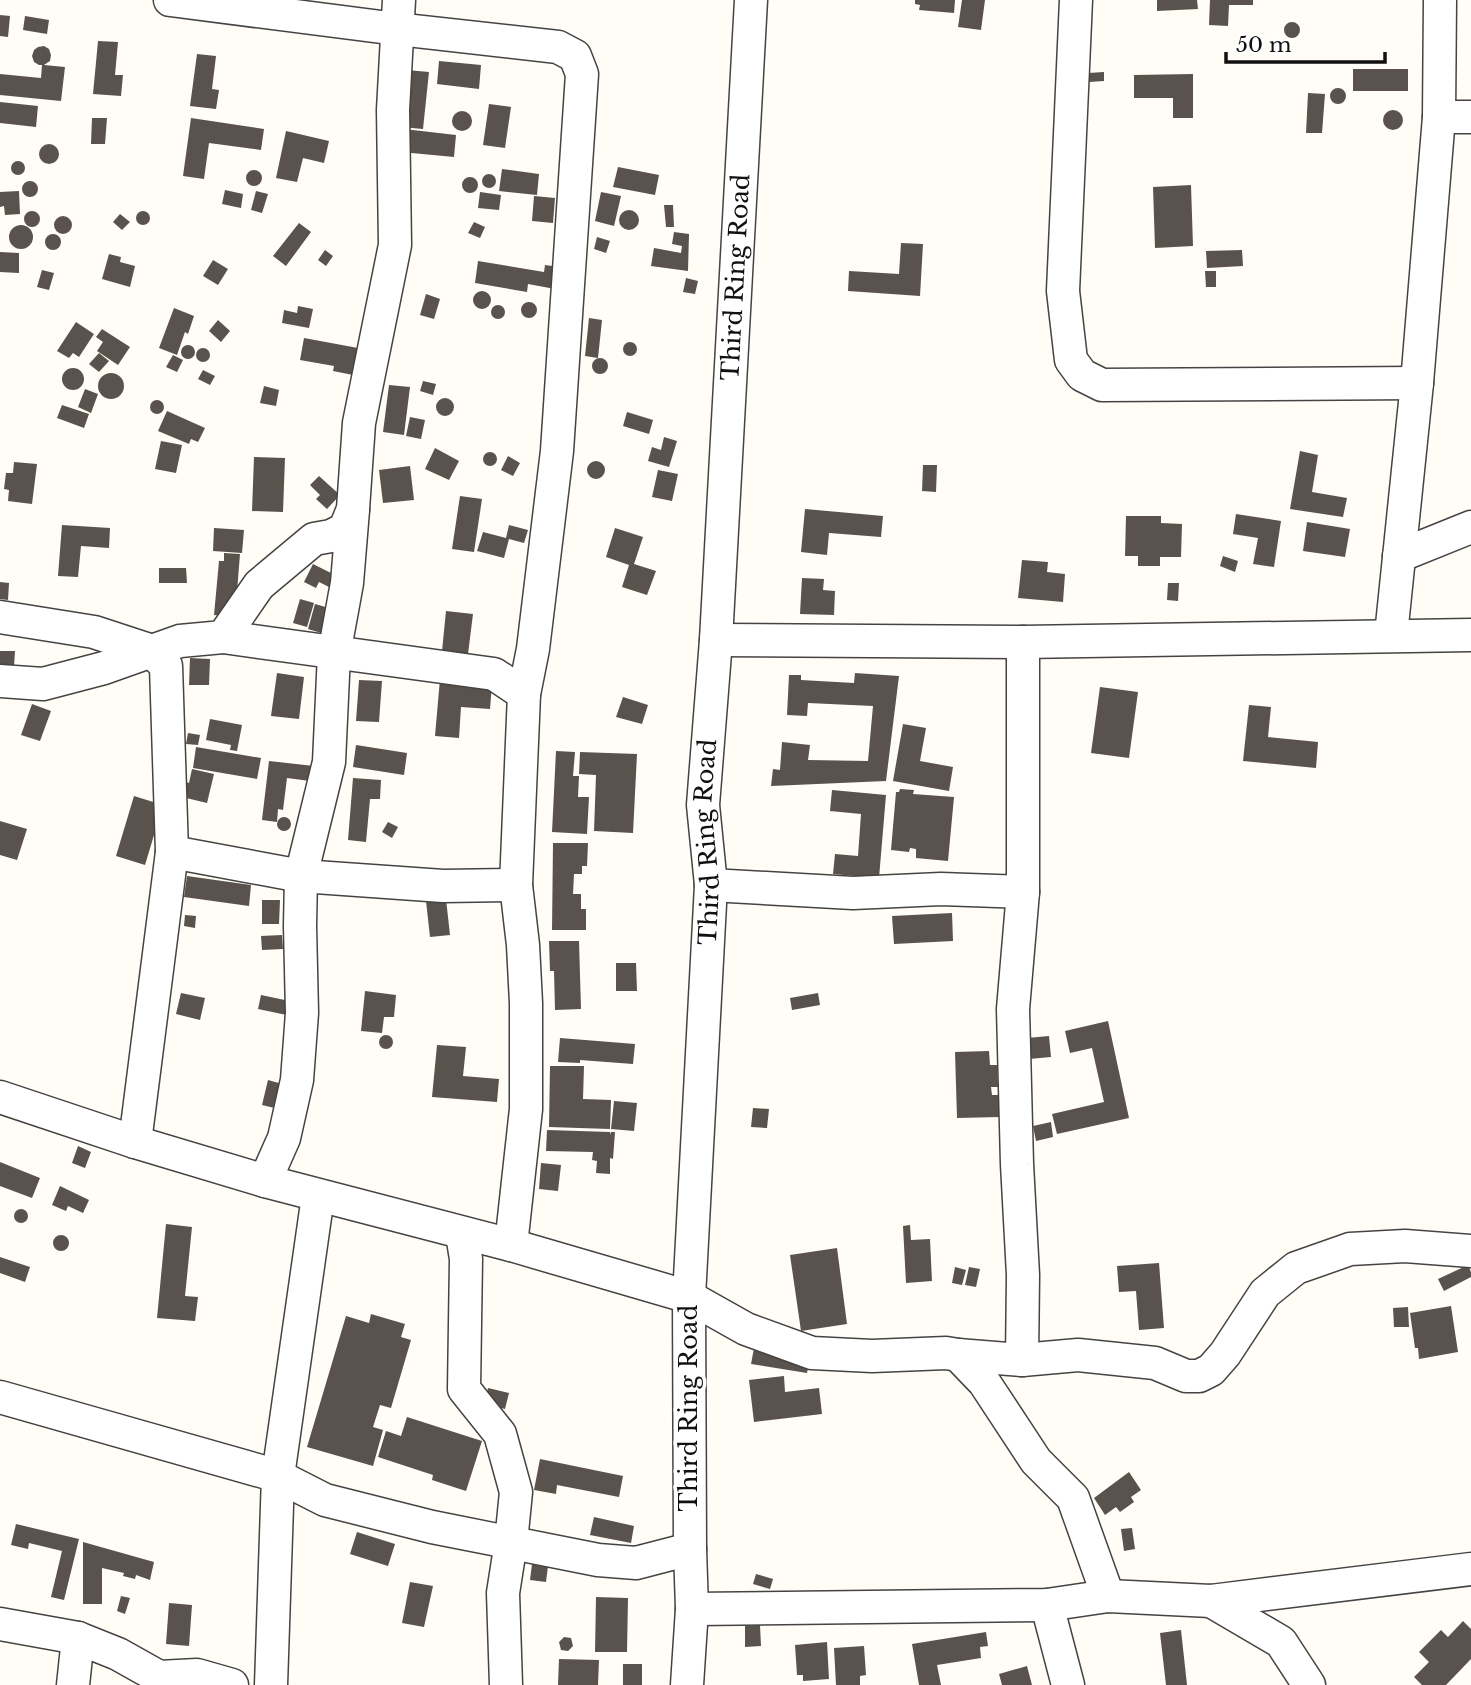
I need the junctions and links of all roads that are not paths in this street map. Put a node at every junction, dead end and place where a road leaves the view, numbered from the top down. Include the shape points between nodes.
1 (170, 0) edge
2 (751, 0) edge
3 (1076, 0) edge
4 (1440, 0) edge
5 (398, 14) edge
6 (1439, 117) junction
7 (1471, 117) edge
8 (1417, 383) junction
9 (353, 509) junction
10 (1471, 527) edge
11 (1399, 556) junction
12 (0, 617) edge
13 (1391, 635) junction
14 (1471, 635) edge
15 (223, 638) junction
16 (716, 640) junction
17 (1023, 642) junction
18 (533, 649) junction
19 (152, 650) junction
20 (334, 653) junction
21 (494, 674) junction
22 (0, 681) edge
23 (524, 694) junction
24 (173, 852) junction
25 (301, 876) junction
26 (516, 885) junction
27 (711, 885) junction
28 (1023, 892) junction
29 (0, 1097) edge
30 (135, 1142) junction
31 (265, 1181) junction
32 (318, 1196) junction
33 (462, 1234) junction
34 (510, 1245) junction
35 (1471, 1251) edge
36 (689, 1297) junction
37 (958, 1355) junction
38 (1022, 1360) junction
39 (0, 1397) edge
40 (278, 1476) junction
41 (511, 1542) junction
42 (690, 1549) junction
43 (1471, 1569) edge
44 (1108, 1596) junction
45 (1211, 1601) junction
46 (1047, 1605) junction
47 (692, 1609) junction
48 (0, 1624) edge
49 (78, 1638) junction
50 (1308, 1684) edge
51 (73, 1685) edge
52 (232, 1685) edge
53 (271, 1685) edge
54 (506, 1685) edge
55 (687, 1685) edge
56 (1068, 1685) edge

1 - 5 street
2 - 16 street, Third Ring Road
3 - 8 street via 1063,291 1071,360 1082,375 1101,385
4 - 6 street
5 - 9 street via 393,110 395,245 359,423
5 - 18 street via 558,47 575,55 582,74 557,451
6 - 7 street
6 - 8 street
8 - 11 street
9 - 15 street via 345,529 314,539 259,584
9 - 20 street
10 - 11 street
11 - 13 street
12 - 19 street via 94,632
13 - 14 street
13 - 17 street
15 - 19 street via 180,641
15 - 20 street
16 - 17 street
16 - 27 street, Third Ring Road via 704,805
17 - 28 street
18 - 21 street
18 - 23 street
19 - 22 street via 43,684
19 - 24 street via 166,666
20 - 21 street
20 - 25 street via 329,762
21 - 23 street
23 - 26 street
24 - 25 street
24 - 30 street
25 - 26 street via 443,886
25 - 31 street via 302,1013 297,1080 284,1138
26 - 34 street via 526,1003 526,1109
27 - 28 street via 853,893
27 - 36 street, Third Ring Road
28 - 38 street via 1013,1009
29 - 30 street
30 - 31 street
31 - 32 street
32 - 33 street
32 - 40 street
33 - 34 street
33 - 41 street via 466,1259 464,1389 500,1434 516,1492
34 - 36 street
35 - 38 street via 1350,1249 1296,1268 1265,1293 1225,1354 1199,1376 1186,1376 1155,1363 1078,1355
36 - 37 street via 746,1329 812,1353
36 - 42 street, Third Ring Road
37 - 38 street
37 - 44 street via 984,1382 1036,1461 1073,1498
39 - 40 street
40 - 41 street via 325,1500
40 - 53 street
41 - 42 street via 636,1563
41 - 54 street via 503,1592
42 - 47 street, Third Ring Road
43 - 45 street
44 - 45 street
44 - 46 street
45 - 50 street via 1281,1642
46 - 47 street
46 - 56 street
47 - 55 street, Third Ring Road
48 - 49 street
49 - 51 street
49 - 52 street via 159,1677 197,1675

